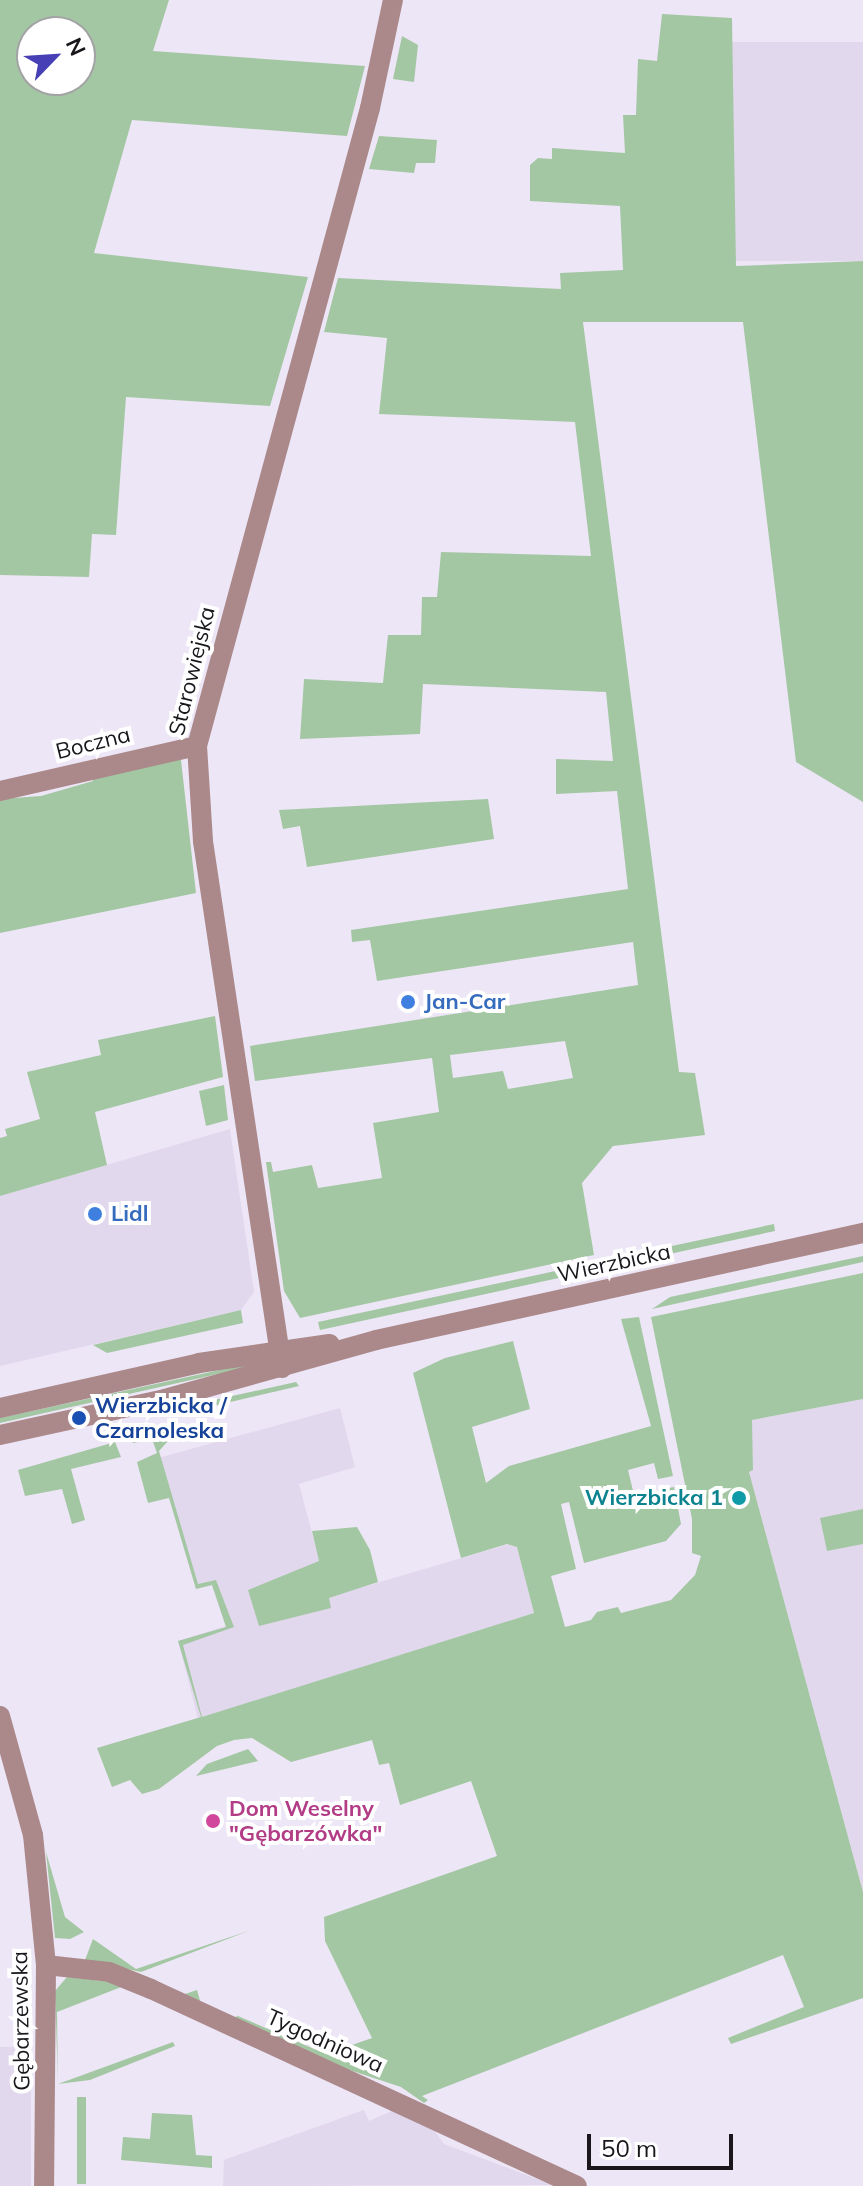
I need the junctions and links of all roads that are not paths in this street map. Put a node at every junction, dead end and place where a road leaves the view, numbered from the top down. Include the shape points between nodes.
1 (393, 0) edge
2 (197, 746) junction
3 (0, 791) edge
4 (863, 1233) edge
5 (281, 1360) junction
6 (0, 1408) edge
7 (0, 1435) edge
8 (0, 1716) edge
9 (46, 1965) junction
10 (44, 2186) edge
11 (577, 2186) edge

1 - 2 street, Starowiejska via 370,108
2 - 3 street, Boczna
2 - 5 street, Starowiejska via 203,841
4 - 5 street, Wierzbicka
5 - 6 street, Wierzbicka via 199,1363
5 - 7 street, Wierzbicka
8 - 9 street, Gębarzewska via 33,1835
9 - 10 street, Gębarzewska
9 - 11 street, Tygodniowa via 109,1972 151,1989

